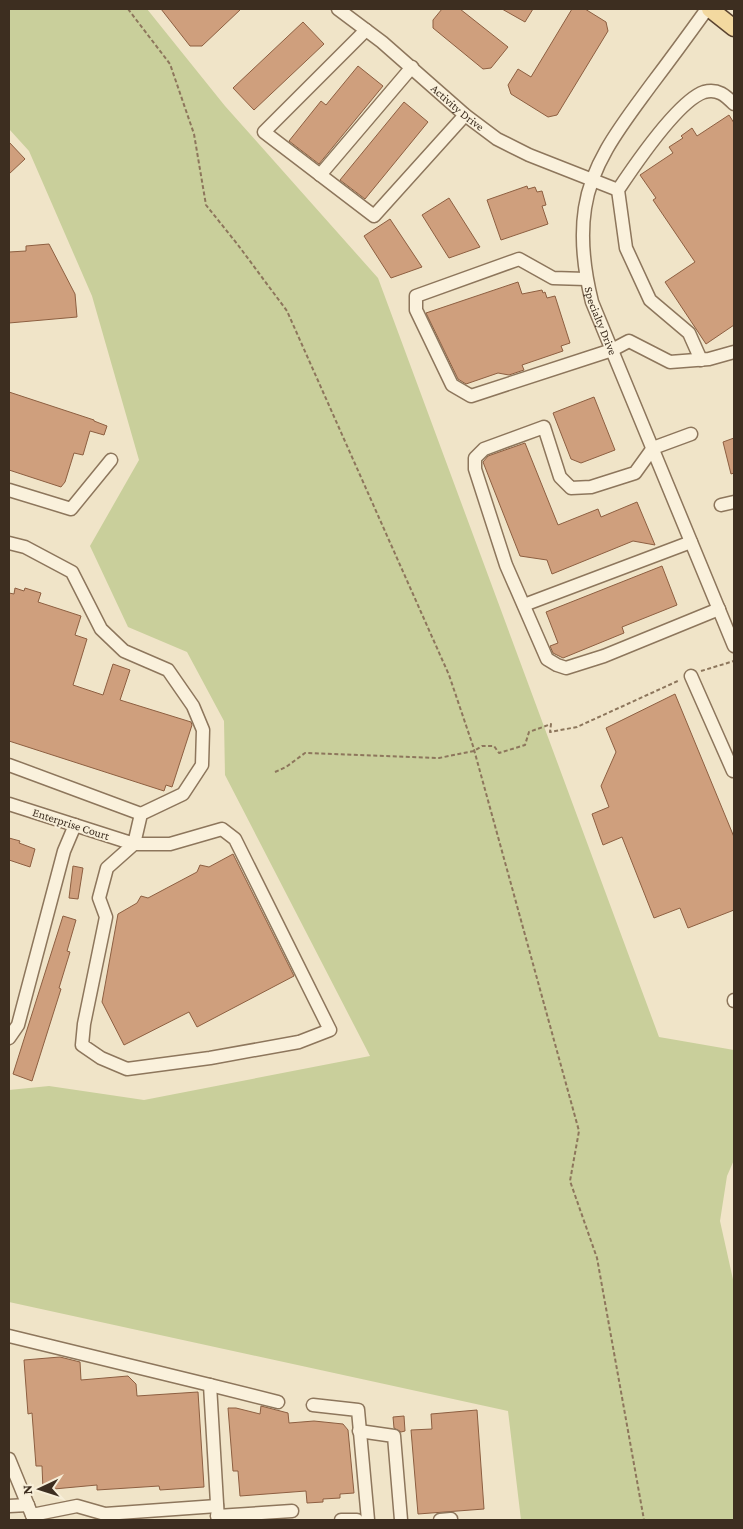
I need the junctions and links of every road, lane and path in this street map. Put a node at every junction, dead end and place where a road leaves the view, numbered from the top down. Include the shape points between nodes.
1 (128, 9) edge
2 (338, 9) edge
3 (708, 9) edge
4 (734, 28) edge
5 (366, 30) junction
6 (412, 67) junction
7 (734, 104) edge
8 (465, 115) junction
9 (320, 175) junction
10 (593, 179) junction
11 (618, 190) junction
12 (586, 279) junction
13 (612, 350) junction
14 (734, 352) edge
15 (700, 360) junction
16 (691, 434) dead end
17 (652, 448) junction
18 (112, 460) dead end
19 (9, 490) edge
20 (734, 502) edge
21 (721, 505) dead end
22 (691, 542) junction
23 (9, 543) edge
24 (524, 605) junction
25 (719, 609) junction
26 (734, 646) edge
27 (734, 661) edge
28 (691, 676) junction
29 (474, 751) junction
30 (9, 765) edge
31 (734, 771) edge
32 (275, 772) dead end
33 (9, 804) edge
34 (141, 814) junction
35 (75, 825) junction
36 (134, 844) junction
37 (9, 1038) edge
38 (9, 1336) edge
39 (210, 1386) junction
40 (278, 1402) dead end
41 (314, 1405) dead end
42 (359, 1431) junction
43 (10, 1466) edge
44 (9, 1506) edge
45 (292, 1511) dead end
46 (31, 1513) edge
47 (217, 1514) edge
48 (341, 1520) edge
49 (357, 1520) edge
50 (368, 1520) edge
51 (401, 1520) edge
52 (644, 1520) edge

1 - 29 path via 170,64 194,134 206,205 287,310 449,675
2 - 5 street, Activity Drive
3 - 4 main road
3 - 10 street, Specialty Drive via 616,134
5 - 6 street, Activity Drive
5 - 9 street via 264,132
6 - 8 street, Activity Drive
6 - 9 street
7 - 11 street via 723,93 706,91 690,99 647,147
8 - 9 street via 374,216
8 - 10 street, Activity Drive via 497,139 529,155
10 - 11 street, Activity Drive
10 - 12 street, Specialty Drive via 585,207 582,240
11 - 15 street via 626,248 650,300 689,333
12 - 13 street, Specialty Drive
12 - 13 street via 553,278 519,259 416,296 416,310 452,385 471,396
13 - 15 street via 629,341 670,362
13 - 17 street, Specialty Drive
14 - 15 street
16 - 17 street
17 - 22 street, Specialty Drive
17 - 24 street via 635,473 591,487 571,488 560,477 544,427 484,449 475,458 475,469 506,565
18 - 19 street via 72,509
20 - 21 street
22 - 24 street
22 - 25 street, Specialty Drive
23 - 34 street via 25,547 72,572 101,629 124,651 168,670 193,706 203,730 202,765 183,794
24 - 25 street via 547,659 566,668
25 - 26 street, Specialty Drive
27 - 28 path
28 - 29 path via 577,727 550,732 551,724 530,732 525,745 499,753 494,746 482,746
28 - 31 street
29 - 32 path via 440,758 305,752
29 - 52 path via 579,1131 570,1182 597,1258
30 - 34 street
33 - 35 street, Enterprise Court
34 - 36 street
35 - 36 street, Enterprise Court
35 - 37 street via 64,851 18,1025
36 - 36 street, Enterprise Court via 170,844 222,829 236,839 330,1030 299,1042 127,1069 101,1058 82,1045 106,917 99,898 107,868
38 - 39 street
39 - 40 street
39 - 47 street
41 - 42 street via 358,1410
42 - 50 street
42 - 51 street via 394,1436
43 - 46 street
44 - 46 street
45 - 47 street
46 - 47 street via 77,1506 105,1514
48 - 49 street

